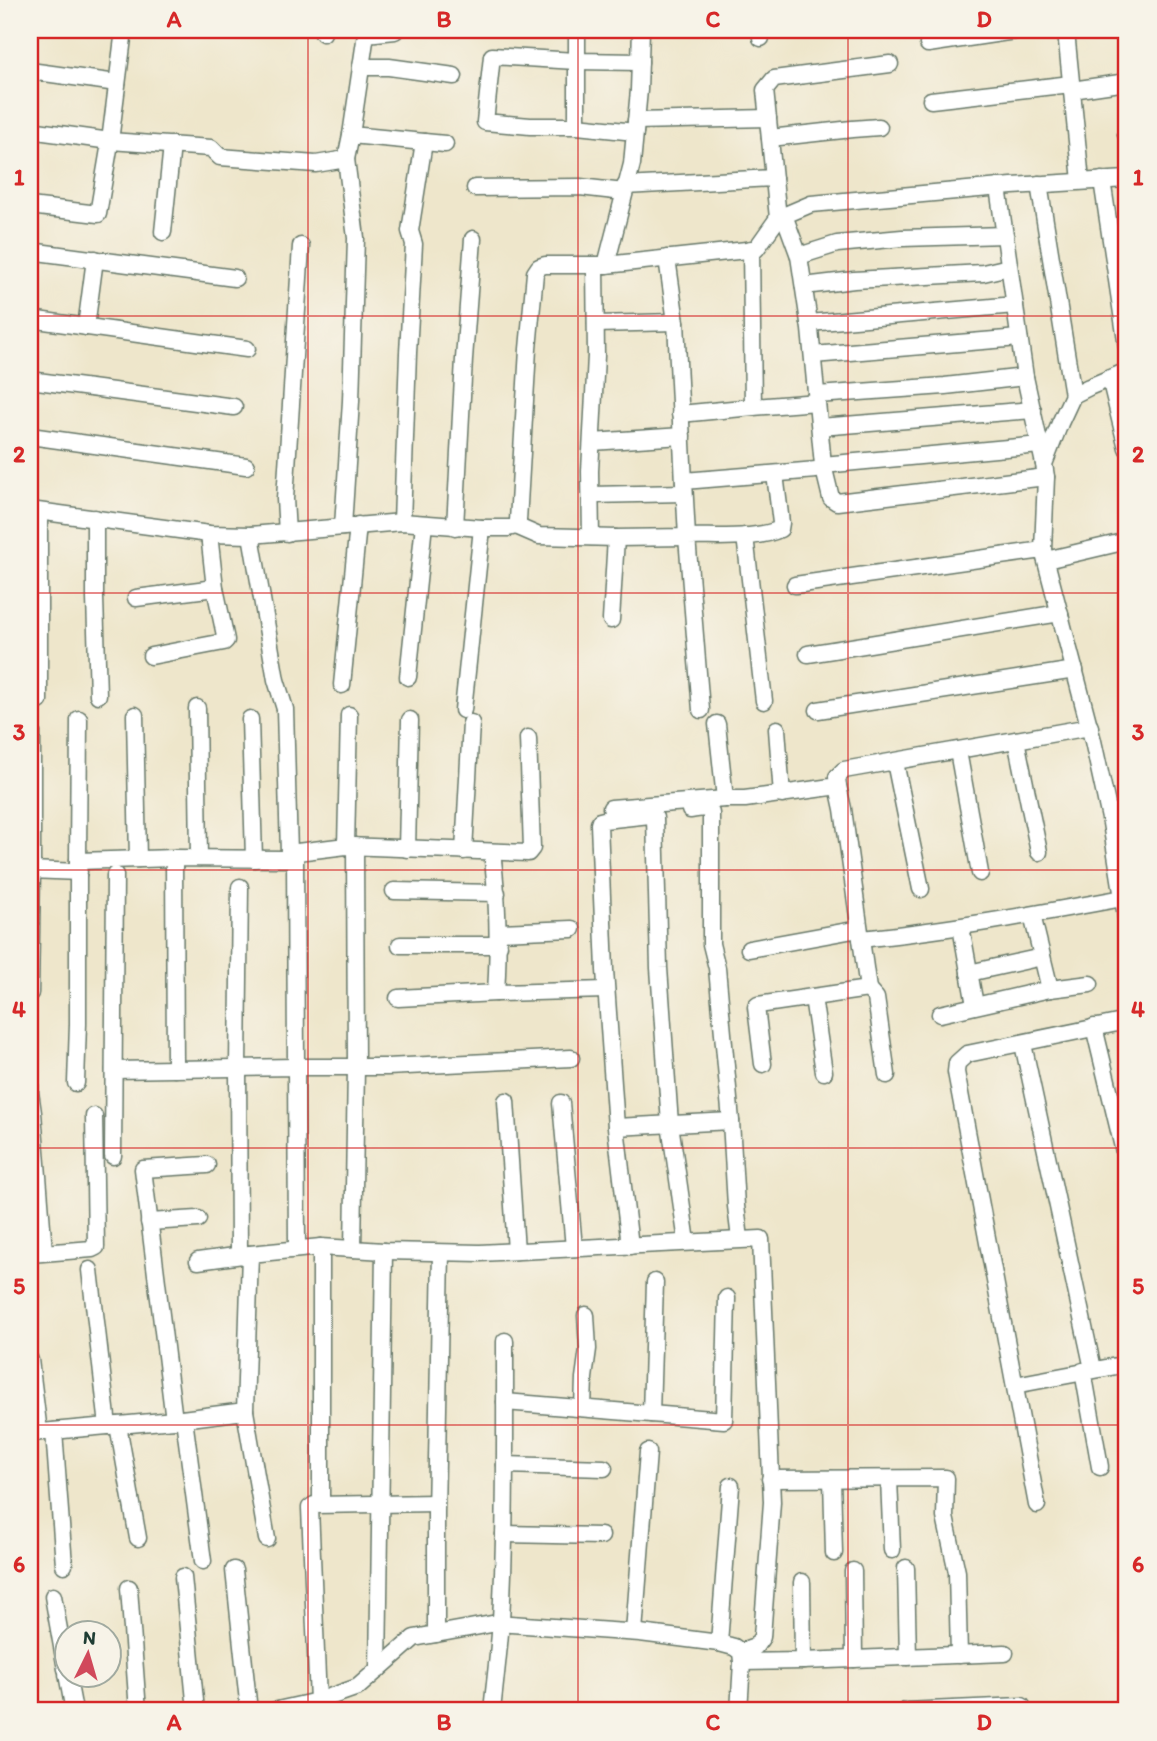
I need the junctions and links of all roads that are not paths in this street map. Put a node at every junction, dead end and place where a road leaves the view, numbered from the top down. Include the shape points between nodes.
1 (124, 30) edge
2 (395, 30) edge
3 (577, 30) edge
4 (641, 30) edge
5 (1021, 30) edge
6 (1071, 30) edge
7 (928, 44) dead end
8 (576, 61) junction
9 (640, 62) junction
10 (890, 65) dead end
11 (361, 67) junction
12 (30, 71) edge
13 (454, 76) dead end
14 (1127, 82) edge
15 (117, 83) junction
16 (1072, 87) junction
17 (931, 100) dead end
18 (768, 118) junction
19 (577, 126) junction
20 (635, 126) junction
21 (879, 127) dead end
22 (30, 130) edge
23 (351, 135) junction
24 (770, 138) junction
25 (110, 141) junction
26 (424, 142) junction
27 (445, 144) dead end
28 (172, 145) junction
29 (345, 159) junction
30 (774, 178) junction
31 (1127, 179) edge
32 (1101, 180) junction
33 (1081, 181) junction
34 (1039, 184) junction
35 (998, 187) junction
36 (475, 188) dead end
37 (625, 189) junction
38 (30, 206) edge
39 (781, 217) junction
40 (163, 232) dead end
41 (1005, 235) junction
42 (473, 239) dead end
43 (301, 246) dead end
44 (751, 249) junction
45 (30, 251) edge
46 (799, 256) junction
47 (667, 258) junction
48 (95, 260) junction
49 (601, 265) junction
50 (1009, 267) junction
51 (235, 278) dead end
52 (804, 286) junction
53 (1015, 305) junction
54 (30, 319) edge
55 (676, 322) junction
56 (809, 323) junction
57 (596, 324) junction
58 (86, 327) junction
59 (1019, 338) junction
60 (1127, 347) edge
61 (247, 349) dead end
62 (813, 355) junction
63 (1127, 371) edge
64 (1025, 377) junction
65 (1110, 378) junction
66 (30, 380) edge
67 (1073, 395) junction
68 (817, 398) junction
69 (234, 407) dead end
70 (753, 407) junction
71 (1033, 410) junction
72 (680, 414) junction
73 (820, 427) junction
74 (30, 436) edge
75 (682, 436) junction
76 (592, 442) junction
77 (1040, 445) junction
78 (1127, 449) edge
79 (246, 466) dead end
80 (820, 468) junction
81 (1045, 470) junction
82 (775, 474) junction
83 (684, 488) junction
84 (591, 495) junction
85 (34, 511) edge
86 (95, 518) junction
87 (402, 522) junction
88 (425, 524) junction
89 (351, 526) junction
90 (516, 526) junction
91 (455, 527) junction
92 (482, 528) junction
93 (287, 533) junction
94 (209, 534) junction
95 (251, 536) junction
96 (744, 536) junction
97 (591, 537) junction
98 (687, 537) junction
99 (616, 538) junction
100 (1127, 541) edge
101 (1045, 555) junction
102 (795, 585) dead end
103 (215, 588) junction
104 (136, 598) dead end
105 (1060, 613) junction
106 (611, 620) dead end
107 (808, 654) dead end
108 (151, 656) dead end
109 (1075, 670) junction
110 (408, 677) dead end
111 (342, 685) dead end
112 (98, 695) dead end
113 (39, 701) dead end
114 (764, 701) dead end
115 (197, 708) dead end
116 (701, 710) dead end
117 (818, 710) dead end
118 (135, 715) dead end
119 (349, 715) dead end
120 (79, 719) dead end
121 (250, 719) dead end
122 (410, 720) dead end
123 (717, 724) dead end
124 (1090, 727) junction
125 (777, 729) dead end
126 (32, 732) dead end
127 (528, 738) dead end
128 (1016, 740) junction
129 (958, 751) junction
130 (895, 762) junction
131 (838, 786) junction
132 (782, 795) junction
133 (725, 799) junction
134 (611, 808) dead end
135 (653, 816) junction
136 (350, 846) junction
137 (407, 849) junction
138 (464, 851) junction
139 (492, 852) junction
140 (1039, 852) dead end
141 (292, 853) junction
142 (174, 858) junction
143 (199, 858) junction
144 (138, 859) junction
145 (254, 859) junction
146 (79, 866) junction
147 (31, 871) edge
148 (980, 873) dead end
149 (115, 875) dead end
150 (240, 887) dead end
151 (921, 889) dead end
152 (394, 891) dead end
153 (497, 893) junction
154 (1123, 898) junction
155 (1032, 915) junction
156 (1127, 923) edge
157 (961, 927) junction
158 (572, 929) dead end
159 (860, 934) junction
160 (498, 939) junction
161 (400, 945) dead end
162 (749, 949) dead end
163 (1042, 957) junction
164 (969, 973) junction
165 (1090, 984) dead end
166 (868, 989) junction
167 (1050, 989) junction
168 (607, 990) junction
169 (30, 993) edge
170 (496, 993) junction
171 (813, 997) junction
172 (398, 998) dead end
173 (975, 1005) junction
174 (940, 1014) dead end
175 (1127, 1021) edge
176 (1094, 1027) junction
177 (1023, 1044) junction
178 (571, 1058) dead end
179 (763, 1064) dead end
180 (296, 1067) junction
181 (356, 1067) junction
182 (238, 1068) junction
183 (175, 1069) junction
184 (114, 1070) junction
185 (824, 1072) dead end
186 (887, 1075) dead end
187 (30, 1076) edge
188 (76, 1083) dead end
189 (506, 1101) dead end
190 (561, 1103) dead end
191 (94, 1116) dead end
192 (731, 1121) junction
193 (670, 1124) junction
194 (616, 1128) junction
195 (113, 1156) dead end
196 (1127, 1164) edge
197 (207, 1165) dead end
198 (198, 1219) dead end
199 (149, 1222) junction
200 (740, 1239) junction
201 (687, 1242) junction
202 (630, 1246) junction
203 (321, 1247) junction
204 (574, 1248) junction
205 (297, 1249) junction
206 (354, 1249) junction
207 (384, 1251) junction
208 (516, 1251) junction
209 (37, 1253) edge
210 (441, 1253) junction
211 (244, 1254) junction
212 (198, 1261) dead end
213 (90, 1270) dead end
214 (655, 1282) dead end
215 (727, 1298) dead end
216 (586, 1315) dead end
217 (505, 1341) dead end
218 (30, 1360) edge
219 (1127, 1364) edge
220 (1088, 1370) junction
221 (1015, 1385) junction
222 (505, 1402) junction
223 (583, 1408) junction
224 (244, 1411) junction
225 (651, 1414) junction
226 (179, 1420) junction
227 (113, 1426) junction
228 (41, 1432) edge
229 (648, 1452) dead end
230 (505, 1465) junction
231 (1100, 1467) dead end
232 (604, 1468) dead end
233 (770, 1479) junction
234 (832, 1479) junction
235 (889, 1479) junction
236 (731, 1486) dead end
237 (436, 1503) junction
238 (321, 1504) junction
239 (381, 1504) junction
240 (1037, 1505) dead end
241 (504, 1534) junction
242 (601, 1536) dead end
243 (138, 1538) dead end
244 (267, 1539) dead end
245 (892, 1550) dead end
246 (834, 1553) dead end
247 (203, 1561) dead end
248 (64, 1565) dead end
249 (906, 1568) dead end
250 (234, 1570) dead end
251 (853, 1571) dead end
252 (183, 1577) dead end
253 (802, 1581) dead end
254 (129, 1588) dead end
255 (53, 1596) dead end
256 (57, 1618) edge
257 (500, 1623) junction
258 (634, 1632) junction
259 (436, 1634) junction
260 (719, 1643) junction
261 (1005, 1653) dead end
262 (959, 1656) junction
263 (741, 1657) junction
264 (908, 1657) junction
265 (854, 1659) junction
266 (803, 1661) junction
267 (378, 1670) junction
268 (70, 1688) edge
269 (318, 1701) junction
270 (1022, 1706) dead end
271 (298, 1709) edge
272 (964, 1710) edge
273 (74, 1711) edge
274 (138, 1711) edge
275 (195, 1711) edge
276 (249, 1711) edge
277 (273, 1711) edge
278 (492, 1711) edge
279 (739, 1711) edge
280 (905, 1711) edge

1 - 15 street
2 - 11 street via 366,34
3 - 8 street
4 - 9 street
5 - 7 street
6 - 16 street
8 - 9 street
8 - 19 street
8 - 19 street via 492,56 485,122
9 - 20 street
10 - 18 street via 774,79 765,90
11 - 13 street
11 - 23 street
12 - 15 street
14 - 16 street
15 - 25 street
16 - 17 street
16 - 33 street
18 - 20 street
18 - 24 street
19 - 20 street
20 - 37 street
21 - 24 street
22 - 25 street
23 - 26 street
23 - 29 street
24 - 30 street
25 - 28 street
25 - 38 street via 98,214
26 - 27 street
26 - 87 street via 410,232 414,244
28 - 29 street via 211,148 220,157 316,163
28 - 40 street
29 - 89 street via 356,238
30 - 37 street
30 - 39 street
31 - 32 street
32 - 33 street
32 - 60 street
33 - 34 street
34 - 35 street
34 - 67 street
35 - 39 street via 811,204
35 - 41 street
36 - 37 street
37 - 49 street
39 - 44 street via 756,249
39 - 46 street
41 - 46 street via 876,240 837,244
41 - 50 street
42 - 91 street
43 - 93 street via 285,499
44 - 47 street
44 - 70 street
45 - 48 street
46 - 52 street
47 - 49 street
47 - 55 street
48 - 51 street
48 - 58 street
49 - 57 street
49 - 90 street via 545,265 536,273
50 - 52 street via 983,273
50 - 53 street
52 - 56 street
53 - 56 street
53 - 59 street
54 - 58 street
55 - 57 street
55 - 72 street
56 - 62 street
57 - 76 street
58 - 61 street
59 - 62 street
59 - 64 street
62 - 68 street
63 - 65 street
64 - 68 street
64 - 71 street
65 - 67 street
65 - 78 street
66 - 69 street
67 - 81 street
68 - 70 street
68 - 73 street
70 - 72 street
71 - 73 street
71 - 77 street
72 - 75 street
73 - 80 street
74 - 79 street
75 - 76 street
75 - 83 street
76 - 84 street
77 - 80 street
77 - 81 street
80 - 81 street via 831,498 837,502
80 - 82 street
81 - 101 street
82 - 83 street via 686,481
82 - 96 street via 780,529
83 - 84 street
83 - 98 street
84 - 97 street
85 - 86 street
85 - 113 street
86 - 94 street
86 - 112 street
87 - 88 street
87 - 89 street
88 - 91 street
88 - 110 street
89 - 93 street
89 - 111 street
90 - 92 street
90 - 97 street via 539,536
91 - 92 street
92 - 138 street via 467,717
93 - 95 street
94 - 95 street
94 - 103 street
95 - 141 street via 285,709
96 - 98 street
96 - 114 street
97 - 99 street
98 - 99 street
98 - 116 street
99 - 106 street
100 - 101 street
101 - 102 street
101 - 105 street
103 - 104 street
103 - 108 street via 226,640
105 - 107 street
105 - 109 street
109 - 117 street
109 - 124 street
115 - 143 street
118 - 144 street
119 - 136 street
120 - 146 street
121 - 145 street
122 - 137 street
123 - 133 street
124 - 128 street
124 - 154 street
125 - 132 street
126 - 147 street
127 - 139 street via 532,848 528,853
128 - 129 street
128 - 140 street
129 - 130 street
129 - 148 street
130 - 131 street via 844,770 837,777
130 - 151 street
131 - 132 street
131 - 159 street
132 - 133 street
133 - 134 street
135 - 168 street via 599,824
135 - 192 street via 703,808 712,813 711,944
135 - 193 street
136 - 137 street
136 - 141 street
136 - 181 street
137 - 138 street
138 - 139 street
139 - 153 street
141 - 145 street via 286,859
141 - 180 street
142 - 143 street
142 - 144 street
142 - 183 street
143 - 145 street
144 - 146 street
146 - 147 street
146 - 188 street
147 - 169 street
149 - 184 street
150 - 182 street
152 - 153 street
153 - 160 street
154 - 155 street
154 - 156 street
155 - 157 street
155 - 163 street
157 - 159 street
157 - 164 street
158 - 160 street
159 - 162 street
159 - 166 street
160 - 161 street
160 - 170 street
163 - 164 street
163 - 167 street
164 - 173 street
165 - 167 street
166 - 171 street
166 - 186 street via 876,998
167 - 173 street
168 - 170 street
168 - 194 street
170 - 172 street
171 - 179 street via 756,1007
171 - 185 street
173 - 174 street
175 - 176 street
176 - 177 street
176 - 196 street
177 - 220 street
177 - 221 street via 967,1054 957,1063 956,1072
178 - 181 street
180 - 181 street
180 - 182 street
180 - 205 street
181 - 206 street
182 - 183 street
182 - 211 street
183 - 184 street
184 - 195 street
187 - 209 street
189 - 208 street
190 - 204 street
191 - 209 street via 96,1247
192 - 193 street
192 - 200 street
193 - 194 street
193 - 201 street
194 - 202 street
197 - 199 street via 143,1169
198 - 199 street
199 - 226 street
200 - 201 street
200 - 233 street via 761,1240
201 - 202 street
202 - 204 street
203 - 205 street
203 - 206 street
203 - 238 street
204 - 208 street
205 - 211 street
206 - 207 street
207 - 210 street
207 - 239 street
208 - 210 street
210 - 237 street
211 - 212 street
211 - 224 street
213 - 227 street
214 - 225 street
215 - 225 street via 724,1420
216 - 223 street
217 - 222 street
218 - 228 street
219 - 220 street
220 - 221 street
220 - 231 street
221 - 240 street
222 - 223 street
222 - 230 street
223 - 225 street
224 - 226 street
224 - 244 street
226 - 227 street
226 - 247 street
227 - 228 street
227 - 243 street
228 - 248 street
229 - 258 street
230 - 232 street
230 - 241 street
233 - 234 street
233 - 263 street via 762,1637
234 - 235 street
234 - 246 street
235 - 245 street
235 - 262 street via 946,1479 945,1517 957,1572
236 - 260 street
237 - 239 street
237 - 259 street
238 - 239 street
238 - 269 street via 309,1511
239 - 267 street
241 - 242 street
241 - 257 street
249 - 264 street
250 - 276 street
251 - 265 street
252 - 275 street
253 - 266 street
254 - 274 street
255 - 256 street
257 - 258 street
257 - 259 street
257 - 278 street
258 - 260 street
259 - 267 street via 414,1638
260 - 263 street via 734,1647
261 - 262 street
262 - 264 street
263 - 266 street
263 - 279 street
264 - 265 street
265 - 266 street
267 - 269 street via 358,1688
268 - 273 street
269 - 271 street
270 - 272 street
271 - 277 street
272 - 280 street

